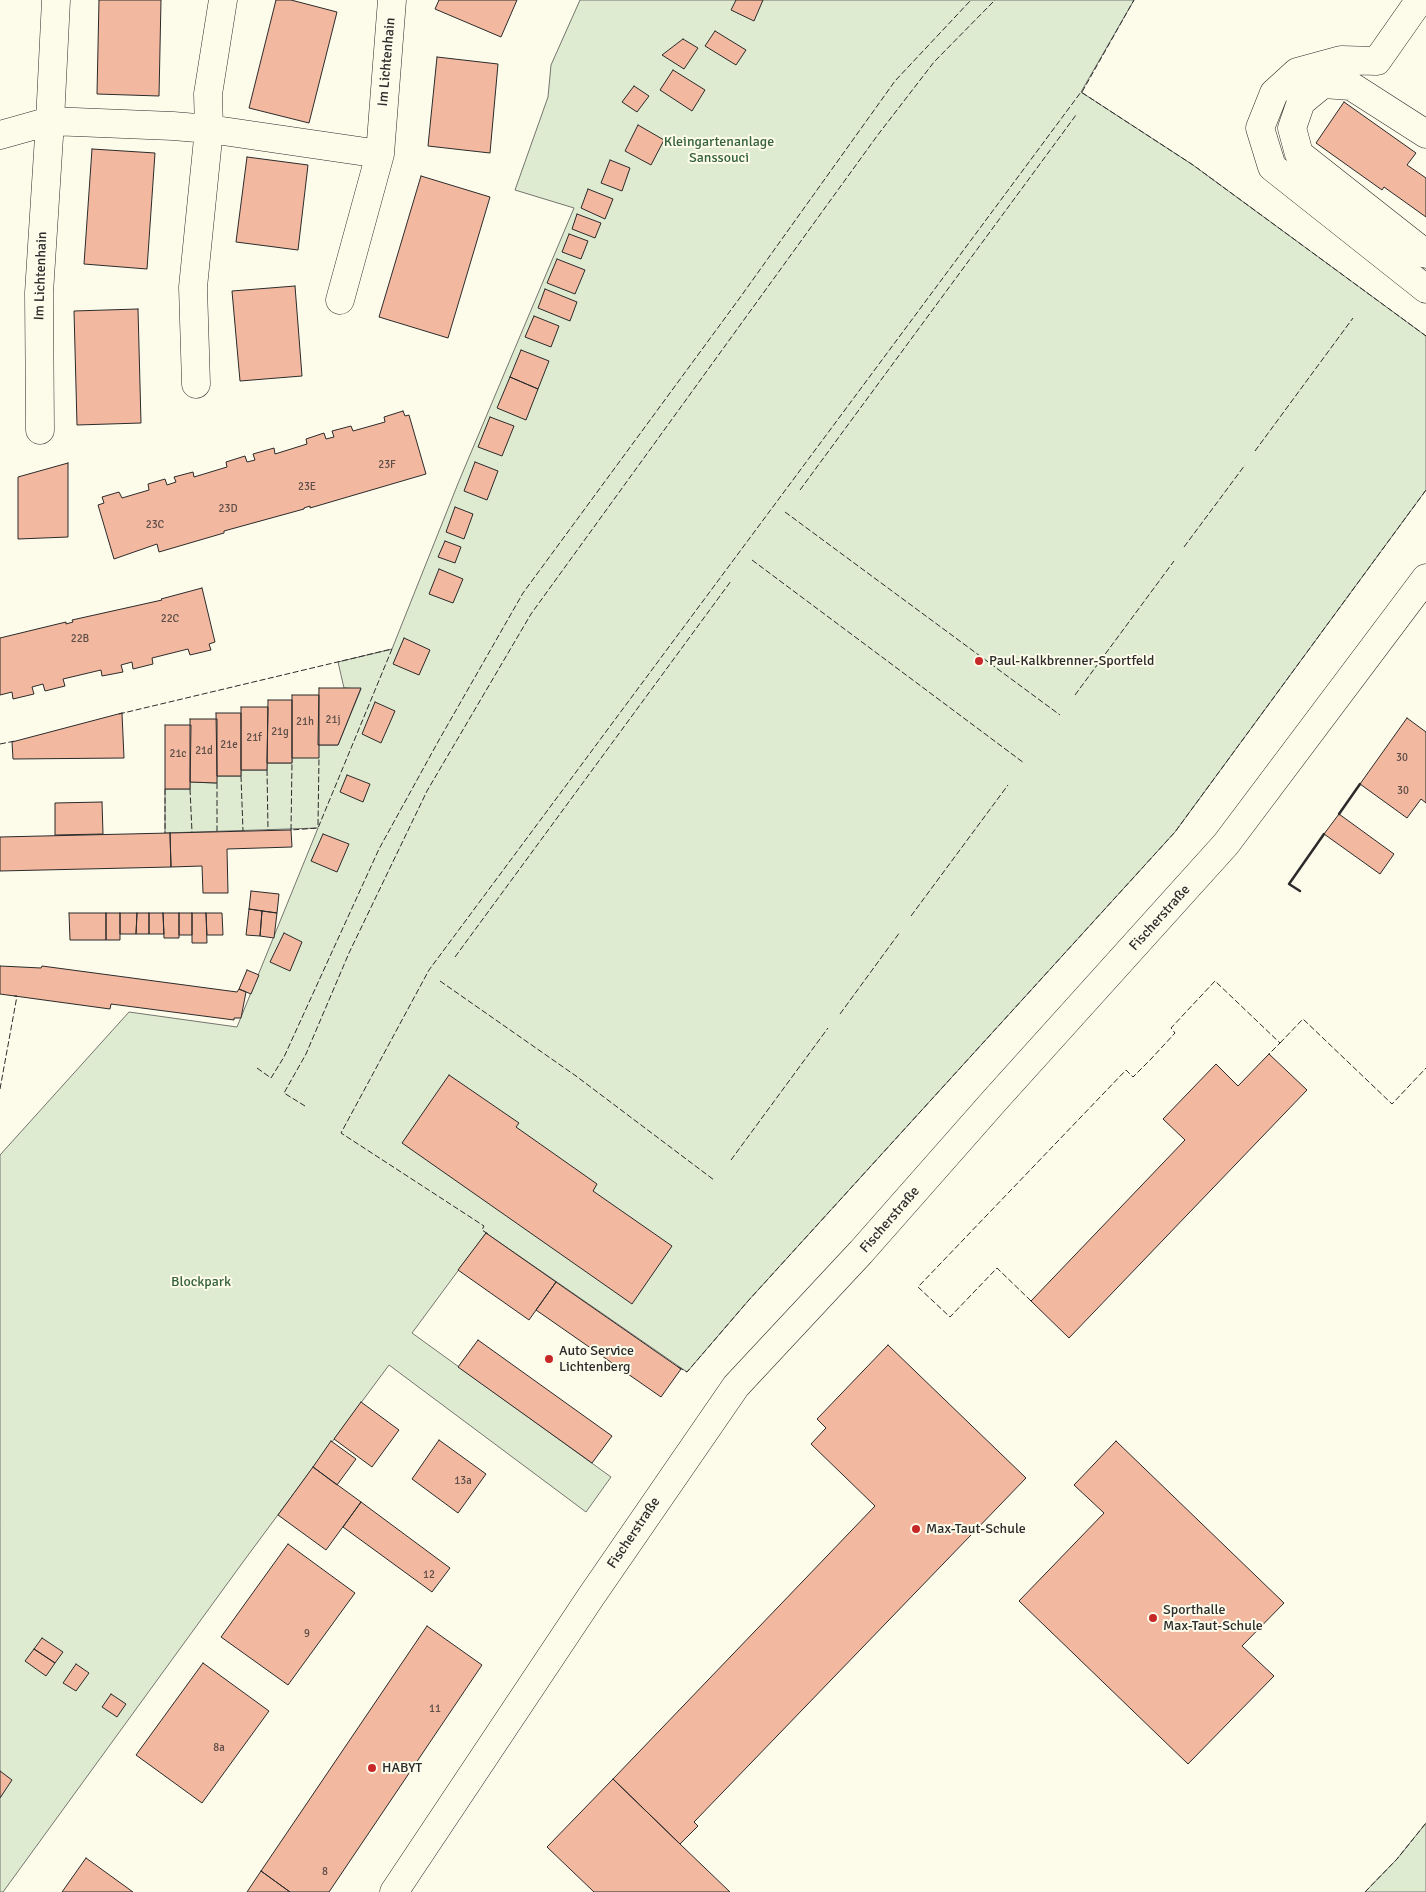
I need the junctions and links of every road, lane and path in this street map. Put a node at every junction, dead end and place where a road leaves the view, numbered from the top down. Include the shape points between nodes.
1 (56, 0) edge
2 (223, 0) edge
3 (392, 0) edge
4 (1422, 0) edge
5 (50, 121) junction
6 (209, 129) junction
7 (1426, 134) edge
8 (0, 135) edge
9 (380, 154) junction
10 (1426, 254) edge
11 (1426, 289) edge
12 (340, 300) dead end
13 (196, 384) dead end
14 (40, 430) dead end
15 (1426, 578) edge
16 (394, 1892) edge

1 - 5 street, Im Lichtenhain
2 - 6 street via 208,94
3 - 9 street, Im Lichtenhain
4 - 11 street via 1377,61 1341,60 1297,72 1274,93 1260,128 1272,167
5 - 6 street
5 - 8 street
5 - 14 street, Im Lichtenhain via 39,293
6 - 9 street
6 - 13 street via 193,287
7 - 10 street via 1351,86 1323,84 1301,102 1292,128 1299,154
9 - 12 street, Im Lichtenhain
15 - 16 street, Fischerstraße via 1226,844 862,1252 736,1386

